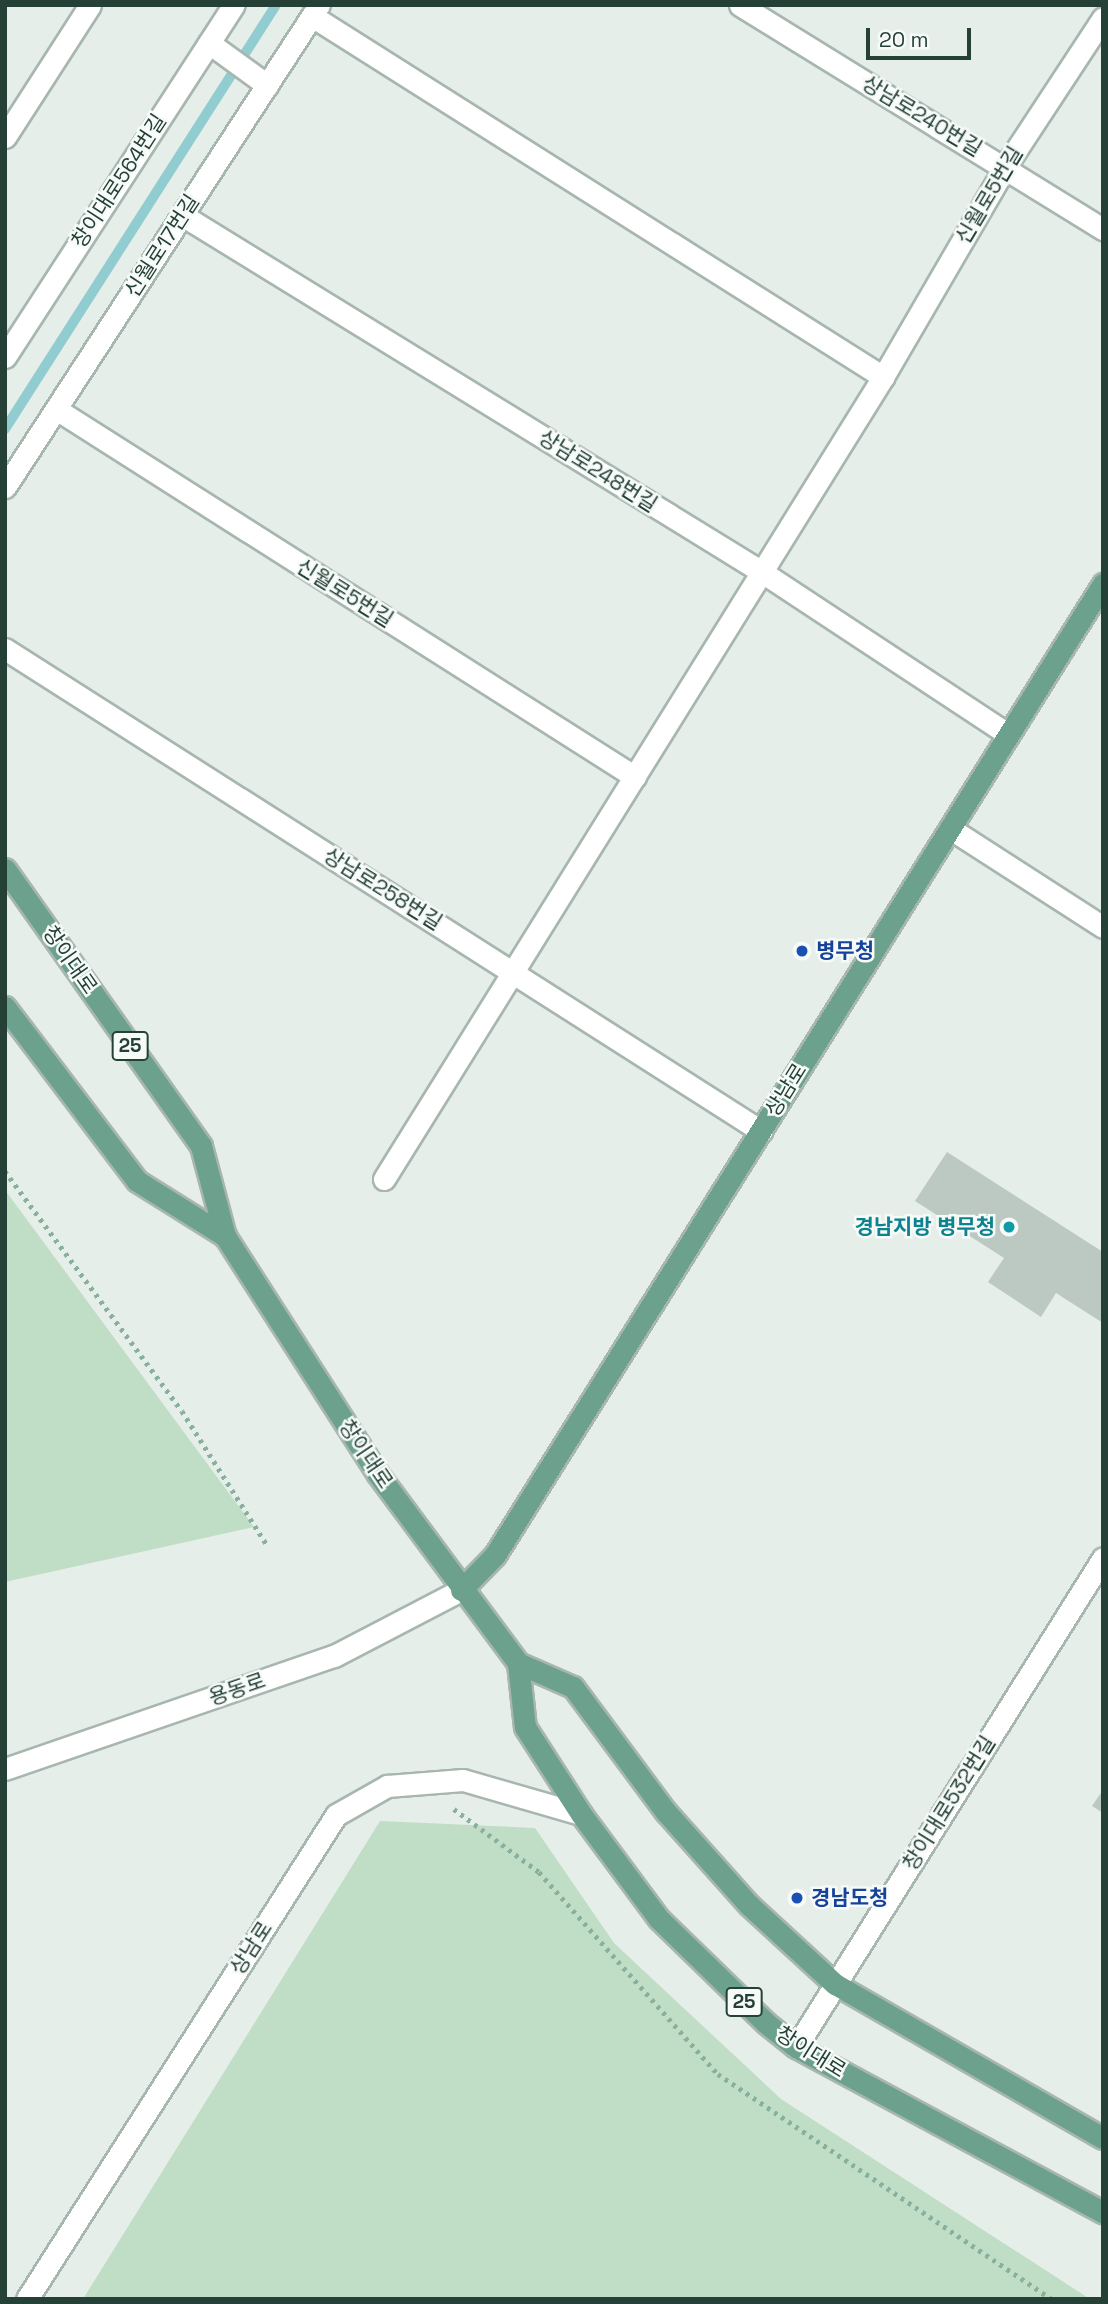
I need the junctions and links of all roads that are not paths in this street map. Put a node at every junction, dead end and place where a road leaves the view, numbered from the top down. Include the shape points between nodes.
1 (90, 5) edge
2 (740, 5) edge
3 (225, 8) edge
4 (316, 10) edge
5 (1103, 18) edge
6 (214, 47) junction
7 (262, 82) junction
8 (5, 137) edge
9 (1005, 167) junction
10 (182, 215) junction
11 (1103, 229) edge
12 (5, 357) edge
13 (883, 377) junction
14 (56, 409) junction
15 (5, 487) edge
16 (762, 572) junction
17 (1103, 584) edge
18 (5, 649) edge
19 (1008, 734) junction
20 (635, 777) junction
21 (951, 829) junction
22 (5, 869) edge
23 (1103, 927) edge
24 (512, 972) junction
25 (5, 1007) edge
26 (761, 1131) junction
27 (384, 1179) dead end
28 (225, 1237) junction
29 (1103, 1558) edge
30 (461, 1590) junction
31 (518, 1663) junction
32 (5, 1769) edge
33 (581, 1814) junction
34 (835, 1984) junction
35 (796, 2047) junction
36 (1103, 2138) edge
37 (1103, 2212) edge
38 (27, 2299) edge

1 - 8 street
2 - 9 street, 상남로240번길
3 - 6 street, 창이대로564번길
4 - 7 street, 신월로17번길
4 - 13 street
5 - 9 street, 신월로5번길
6 - 7 street
6 - 12 street, 창이대로564번길
7 - 10 street, 신월로17번길
9 - 11 street, 상남로240번길
9 - 13 street, 신월로5번길
10 - 14 street, 신월로17번길
10 - 16 street, 상남로248번길
13 - 16 street, 신월로5번길
14 - 15 street, 신월로17번길
14 - 20 street, 신월로5번길
16 - 19 street, 상남로248번길
16 - 20 street, 신월로5번길
17 - 19 main road, 상남로
18 - 24 street, 상남로258번길
19 - 21 main road, 상남로
20 - 24 street, 신월로5번길
21 - 23 street
21 - 26 main road, 상남로
22 - 28 main road, 창이대로 / 25 via 201,1146
24 - 26 street, 상남로258번길
24 - 27 street, 신월로5번길
25 - 28 main road, 창이대로 / 25 via 137,1181
26 - 30 main road, 상남로 via 495,1555
28 - 30 main road, 창이대로 / 25 via 377,1473
29 - 34 street, 창이대로532번길
30 - 31 main road, 창이대로 / 25
30 - 32 street, 용동로 via 334,1656
31 - 33 main road, 창이대로 / 25 via 525,1727
31 - 34 main road, 창이대로 via 573,1687 675,1822 748,1905
33 - 35 main road, 창이대로 / 25 via 659,1919
33 - 38 street, 상남로 via 463,1780 387,1786 336,1815
34 - 35 street, 창이대로532번길
34 - 36 main road, 창이대로
35 - 37 main road, 창이대로 / 25

